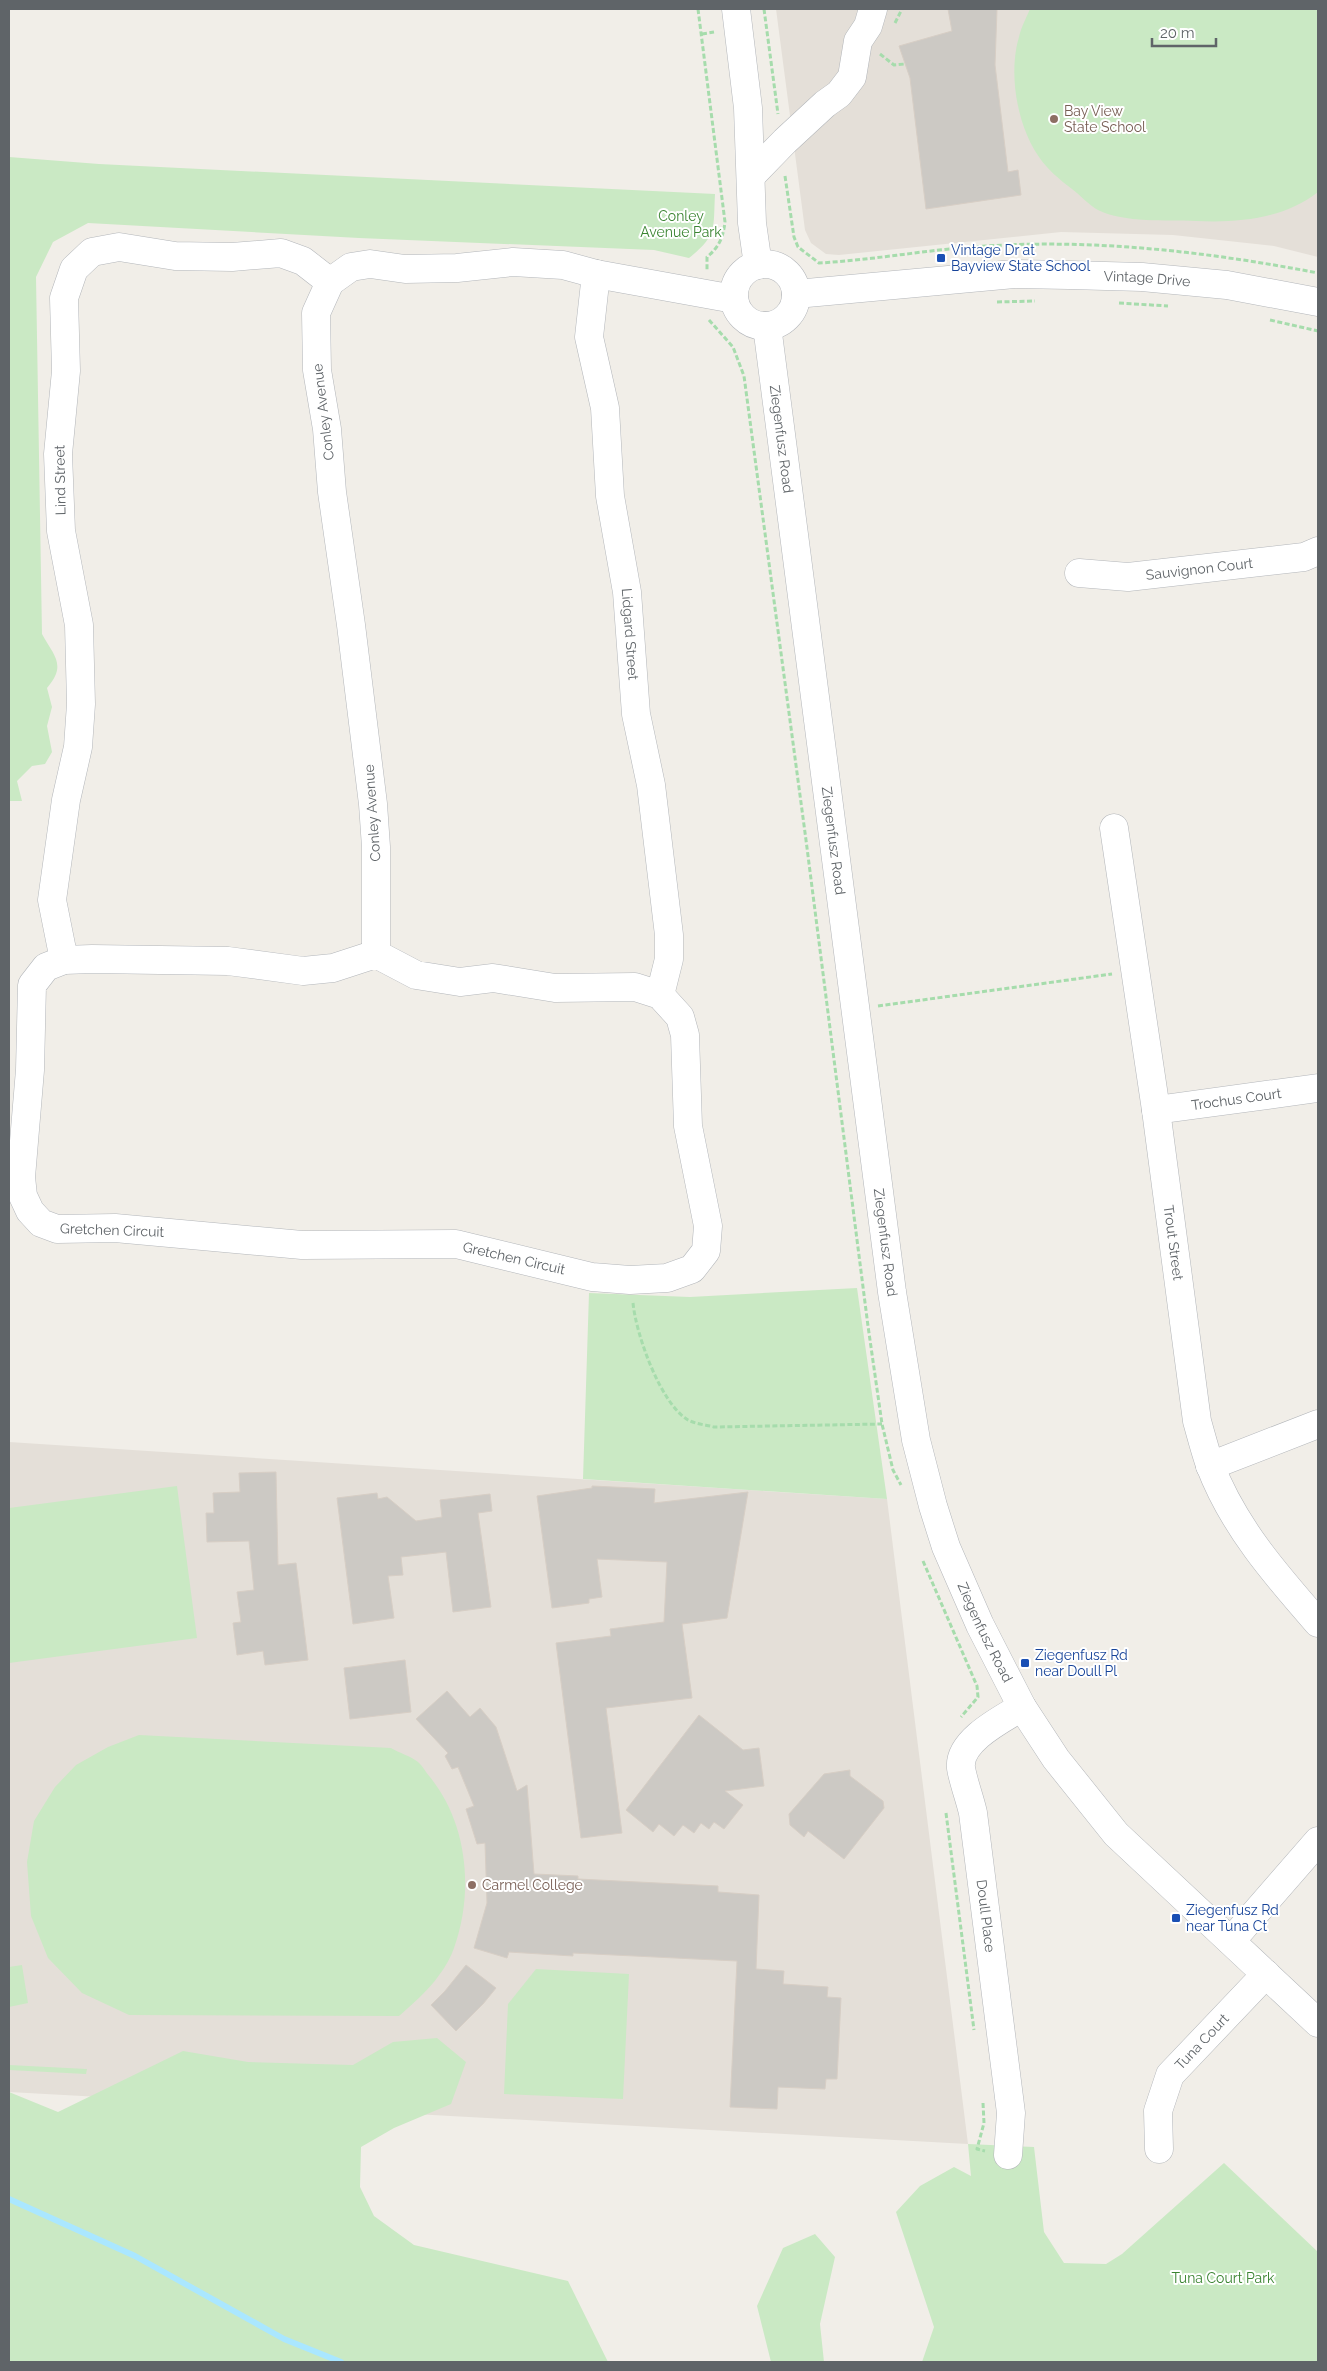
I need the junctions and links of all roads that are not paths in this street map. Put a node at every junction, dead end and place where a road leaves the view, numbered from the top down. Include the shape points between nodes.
1 (736, 9) edge
2 (874, 9) edge
3 (751, 176) junction
4 (758, 265) junction
5 (596, 274) junction
6 (330, 282) junction
7 (808, 293) junction
8 (734, 299) junction
9 (1318, 302) edge
10 (767, 326) junction
11 (1318, 551) edge
12 (1079, 573) dead end
13 (1114, 828) dead end
14 (376, 954) junction
15 (64, 960) junction
16 (660, 995) junction
17 (1318, 1088) edge
18 (1156, 1110) junction
19 (1318, 1424) edge
20 (1210, 1466) junction
21 (1318, 1623) edge
22 (1022, 1707) junction
23 (1318, 1841) edge
24 (1231, 1941) junction
25 (1266, 1974) junction
26 (1318, 2023) edge
27 (1159, 2150) dead end
28 (1008, 2155) dead end

1 - 3 street via 748,108
2 - 3 street via 858,41 852,77
3 - 4 street via 752,223
4 - 7 street via 783,270
4 - 8 street via 745,271 738,279
5 - 6 street via 563,265 513,262 405,269 370,264 351,267
5 - 8 street
5 - 16 street, Lidgard Street via 589,337 604,408 610,496 627,592 636,714 651,785 670,934 669,960
6 - 14 street, Conley Avenue via 316,313 317,370 373,804
6 - 15 street, Lind Street via 303,262 281,254 175,256 119,247 92,252 74,269 64,298 66,371 58,454 61,530 79,625 81,704 78,747 64,809 52,900
7 - 9 street, Vintage Drive via 1014,274 1087,275 1227,285
7 - 10 street via 794,305 787,317
8 - 10 street via 746,320
10 - 22 street, Ziegenfusz Road via 892,1292 916,1440 946,1547 980,1625
11 - 12 street, Sauvignon Court via 1304,557 1128,577
13 - 18 street, Trout Street
14 - 15 street, Gretchen Circuit via 333,968 302,971 228,961
14 - 16 street, Gretchen Circuit via 416,975 460,982 493,978 555,988 635,987
15 - 16 street, Gretchen Circuit via 46,967 32,985 30,1070 21,1177 23,1196 41,1224 57,1229 124,1228 302,1245 456,1244 592,1277 630,1280 667,1278 692,1269 706,1251 708,1226 688,1126 685,1035 680,1017
17 - 18 street, Trochus Court
18 - 20 street, Trout Street via 1197,1421
19 - 20 street
20 - 21 street, Trout Street via 1236,1518 1269,1566
22 - 24 street, Ziegenfusz Road via 1056,1758 1116,1834
22 - 28 street, Doull Place via 992,1725 965,1748 961,1767 973,1813 1011,2113
23 - 24 street
24 - 25 street, Ziegenfusz Road
25 - 26 street, Ziegenfusz Road
25 - 27 street, Tuna Court via 1170,2074 1158,2111

